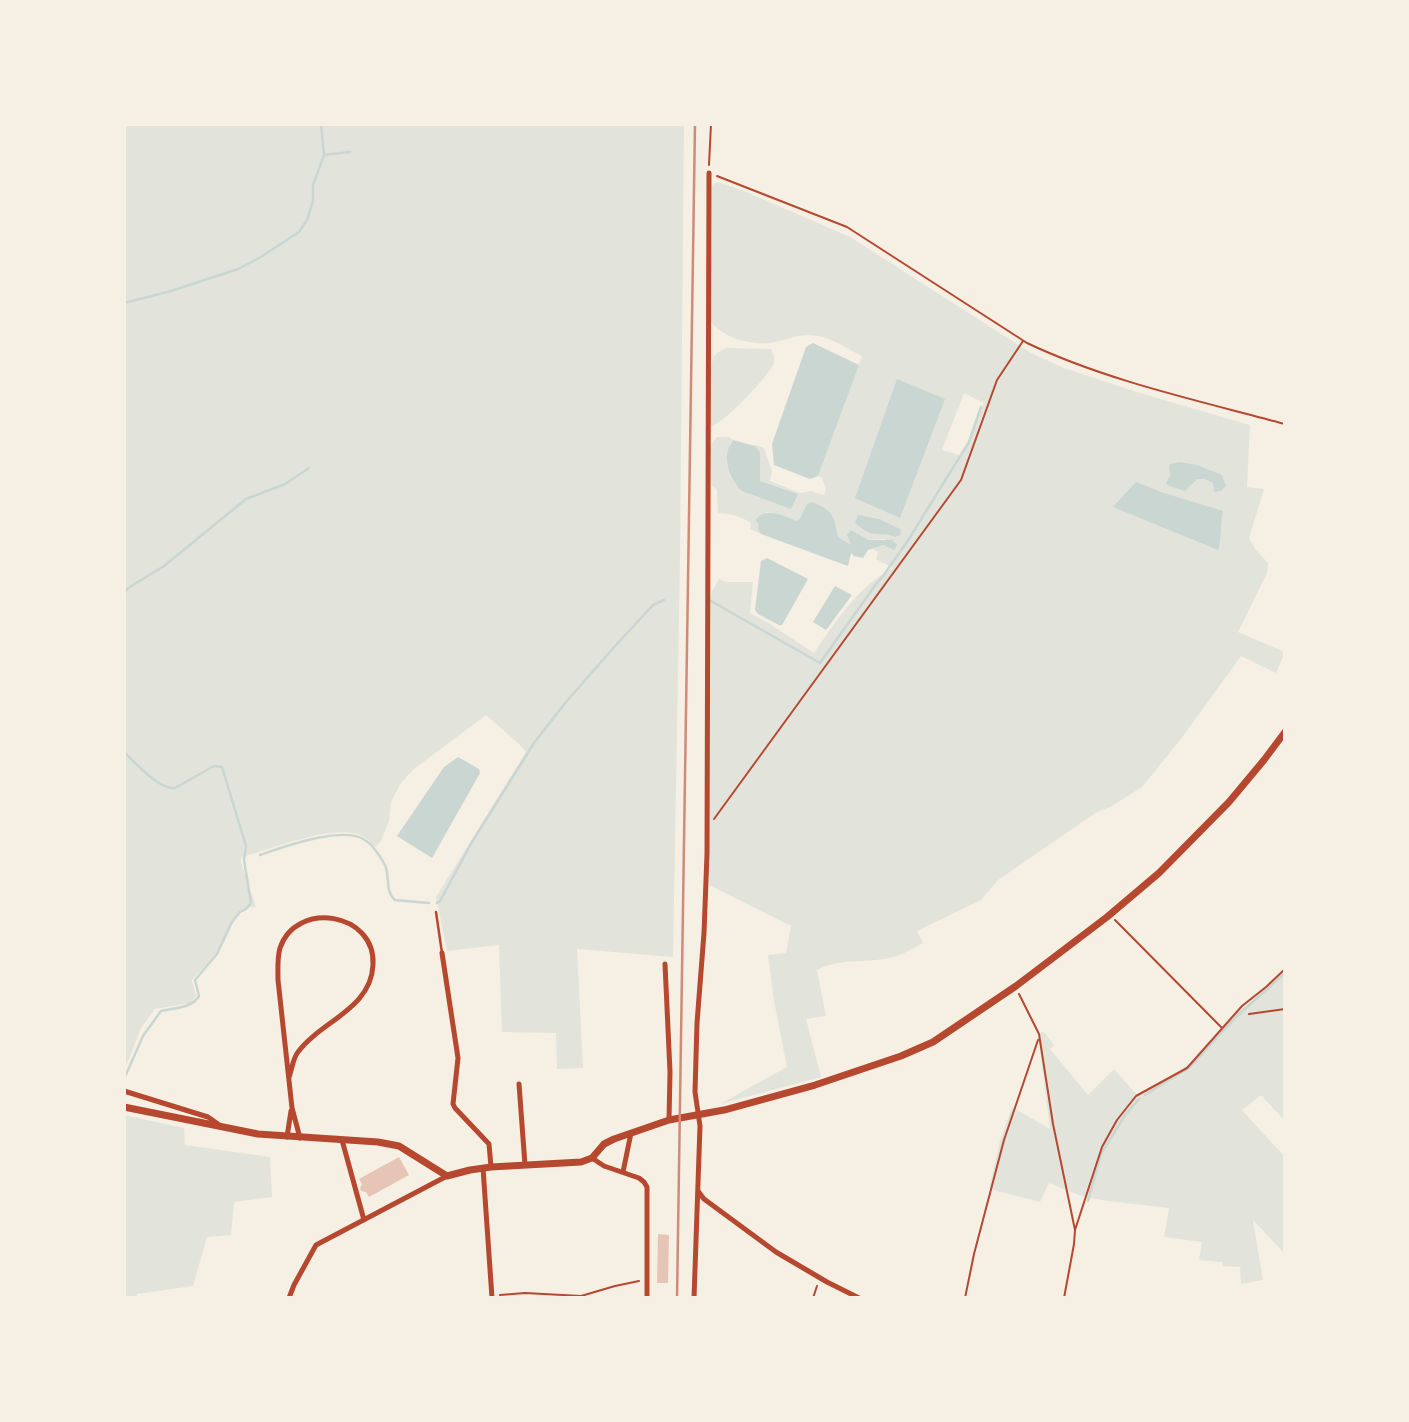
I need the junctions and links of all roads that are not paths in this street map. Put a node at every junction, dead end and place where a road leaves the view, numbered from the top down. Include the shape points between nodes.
1 (709, 173) road end
2 (1285, 732) edge
3 (436, 912) dead end
4 (442, 953) joint
5 (665, 964) dead end
6 (289, 1077) junction
7 (519, 1084) dead end
8 (124, 1091) edge
9 (124, 1107) edge
10 (292, 1108) junction
11 (698, 1116) junction
12 (669, 1120) junction
13 (221, 1126) junction
14 (631, 1133) junction
15 (287, 1137) junction
16 (300, 1138) junction
17 (342, 1140) junction
18 (592, 1158) junction
19 (525, 1165) junction
20 (487, 1168) junction
21 (622, 1172) junction
22 (447, 1176) junction
23 (698, 1191) junction
24 (364, 1220) junction
25 (492, 1297) edge
26 (289, 1298) edge
27 (647, 1298) edge
28 (694, 1298) edge
29 (859, 1298) edge

1 - 11 street via 706,824 695,1092
2 - 11 main road via 1228,802 1159,873 1016,986 933,1042 814,1085
3 - 4 lane
4 - 20 street via 458,1058 453,1104 489,1144
5 - 12 street
6 - 6 street via 296,1054 359,1000 372,975 372,951 366,939 338,918 300,924 280,947 278,980
6 - 10 street
7 - 19 street
8 - 13 street via 208,1117
9 - 13 main road
10 - 15 street
10 - 16 street
11 - 12 main road
11 - 23 street
12 - 14 main road
13 - 15 main road
14 - 18 main road via 604,1144
14 - 21 street
15 - 16 main road
16 - 17 main road
17 - 22 main road via 399,1146
17 - 24 street
18 - 19 main road
18 - 21 street
19 - 20 main road
20 - 22 main road
20 - 25 street
21 - 27 street via 647,1187
22 - 24 street
23 - 28 street
23 - 29 street via 776,1252
24 - 26 street via 316,1245

